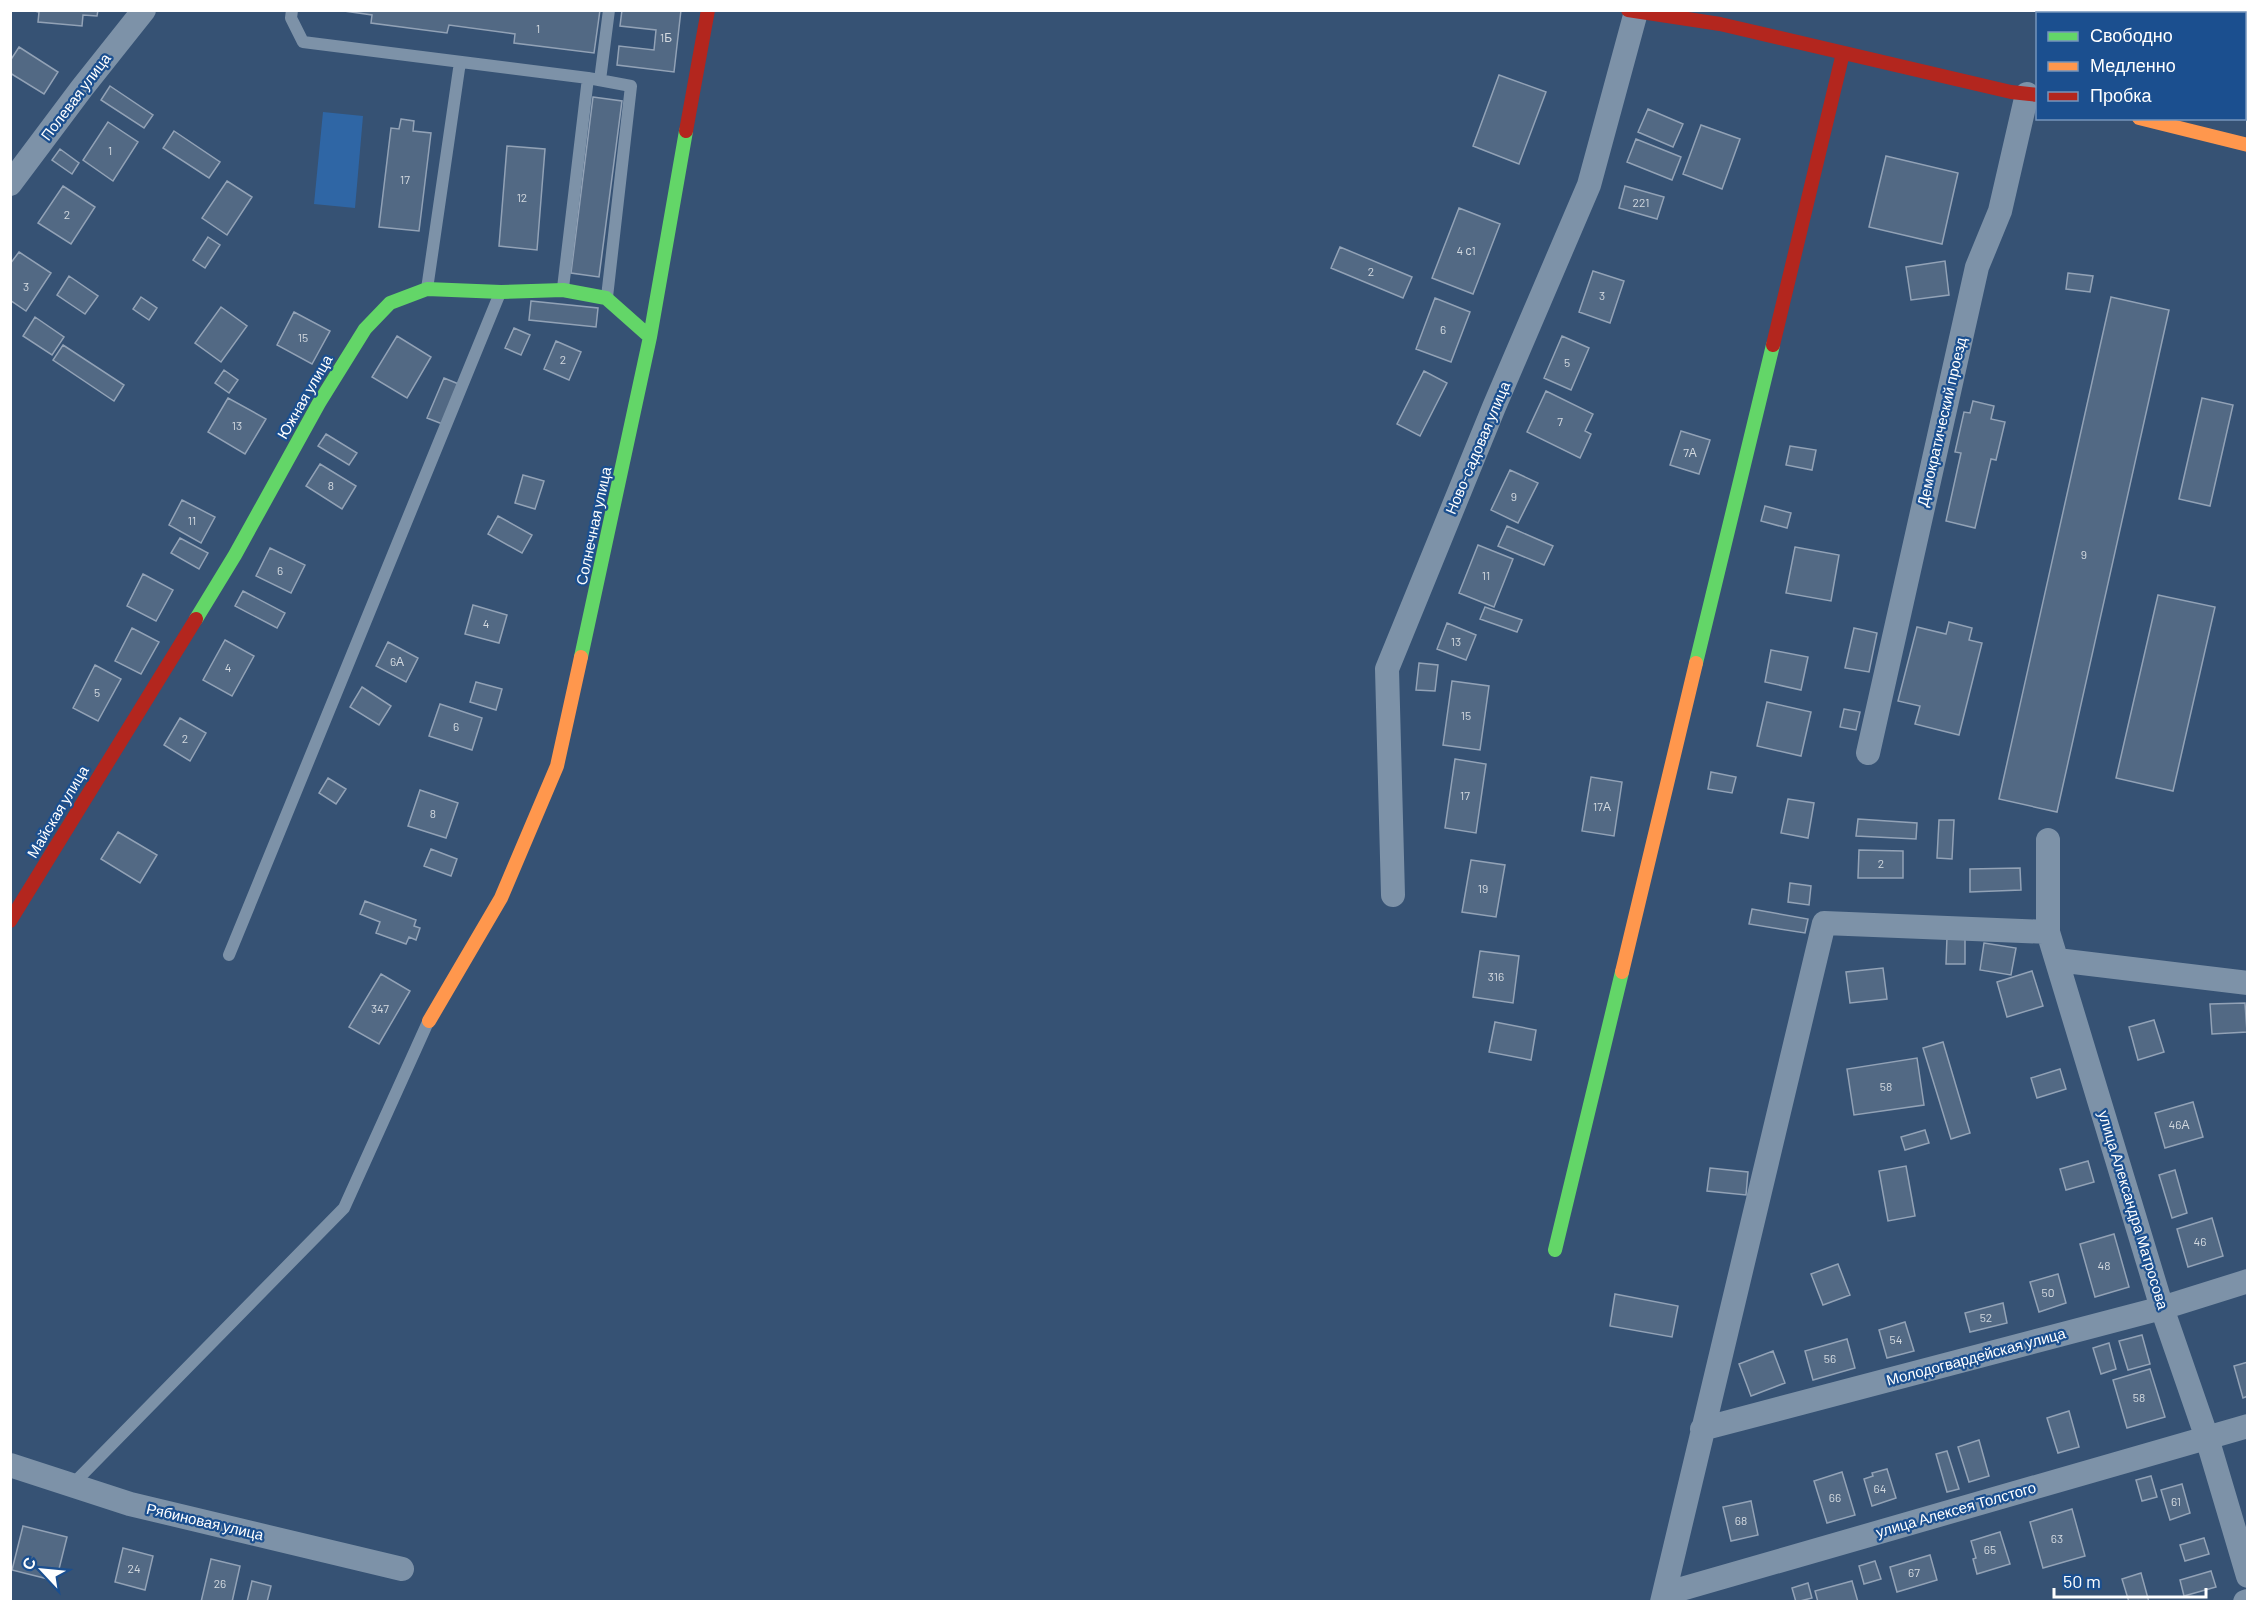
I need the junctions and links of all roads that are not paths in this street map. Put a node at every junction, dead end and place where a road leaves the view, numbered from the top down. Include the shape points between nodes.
1 (144, 10) edge
2 (292, 10) edge
3 (609, 10) edge
4 (708, 10) edge
5 (1632, 11) edge
6 (1721, 17) edge
7 (1844, 53) junction
8 (460, 62) junction
9 (594, 79) junction
10 (2025, 94) edge
11 (2147, 120) edge
12 (2247, 146) edge
13 (10, 184) edge
14 (427, 289) junction
15 (563, 290) junction
16 (501, 292) junction
17 (606, 298) junction
18 (650, 337) junction
19 (114, 751) joint
20 (1868, 753) dead end
21 (2048, 840) dead end
22 (1393, 895) dead end
23 (10, 921) edge
24 (2048, 932) junction
25 (229, 955) dead end
26 (2057, 960) junction
27 (2247, 983) edge
28 (429, 1021) joint
29 (1555, 1250) dead end
30 (2247, 1281) edge
31 (2162, 1308) junction
32 (2247, 1426) edge
33 (1702, 1429) junction
34 (2207, 1438) junction
35 (10, 1465) edge
36 (72, 1485) junction
37 (402, 1569) dead end
38 (2247, 1576) edge
39 (1663, 1598) edge

1 - 13 street, Полевая улица
2 - 8 lane via 291,18 303,42
3 - 9 lane
4 - 18 street, Солнечная улица
5 - 6 street
5 - 22 street, Ново-садовая улица via 1589,185 1387,669
6 - 7 street
7 - 10 street
7 - 29 street
8 - 9 lane
8 - 14 lane
9 - 15 lane
9 - 17 lane via 631,86
10 - 20 street, Демократический проезд via 2000,211 1977,267
11 - 12 street
14 - 16 street, Южная улица
14 - 19 street, Южная улица via 390,303 365,329 235,555
15 - 16 street, Южная улица
15 - 17 street, Южная улица
16 - 25 lane
17 - 18 street
18 - 28 street, Солнечная улица via 557,766 501,898
19 - 23 street, Майская улица
21 - 24 street, улица Александра Матросова
24 - 26 street, улица Александра Матросова
24 - 33 street via 1824,922
26 - 27 street
26 - 31 street, улица Александра Матросова
28 - 36 lane via 344,1208
30 - 31 street, Молодогвардейская улица
31 - 33 street, Молодогвардейская улица
31 - 34 street, улица Александра Матросова
32 - 34 street, улица Алексея Толстого
33 - 39 street
34 - 38 street, улица Александра Матросова
34 - 39 street, улица Алексея Толстого
35 - 36 street, Рябиновая улица
36 - 37 street, Рябиновая улица via 130,1504

